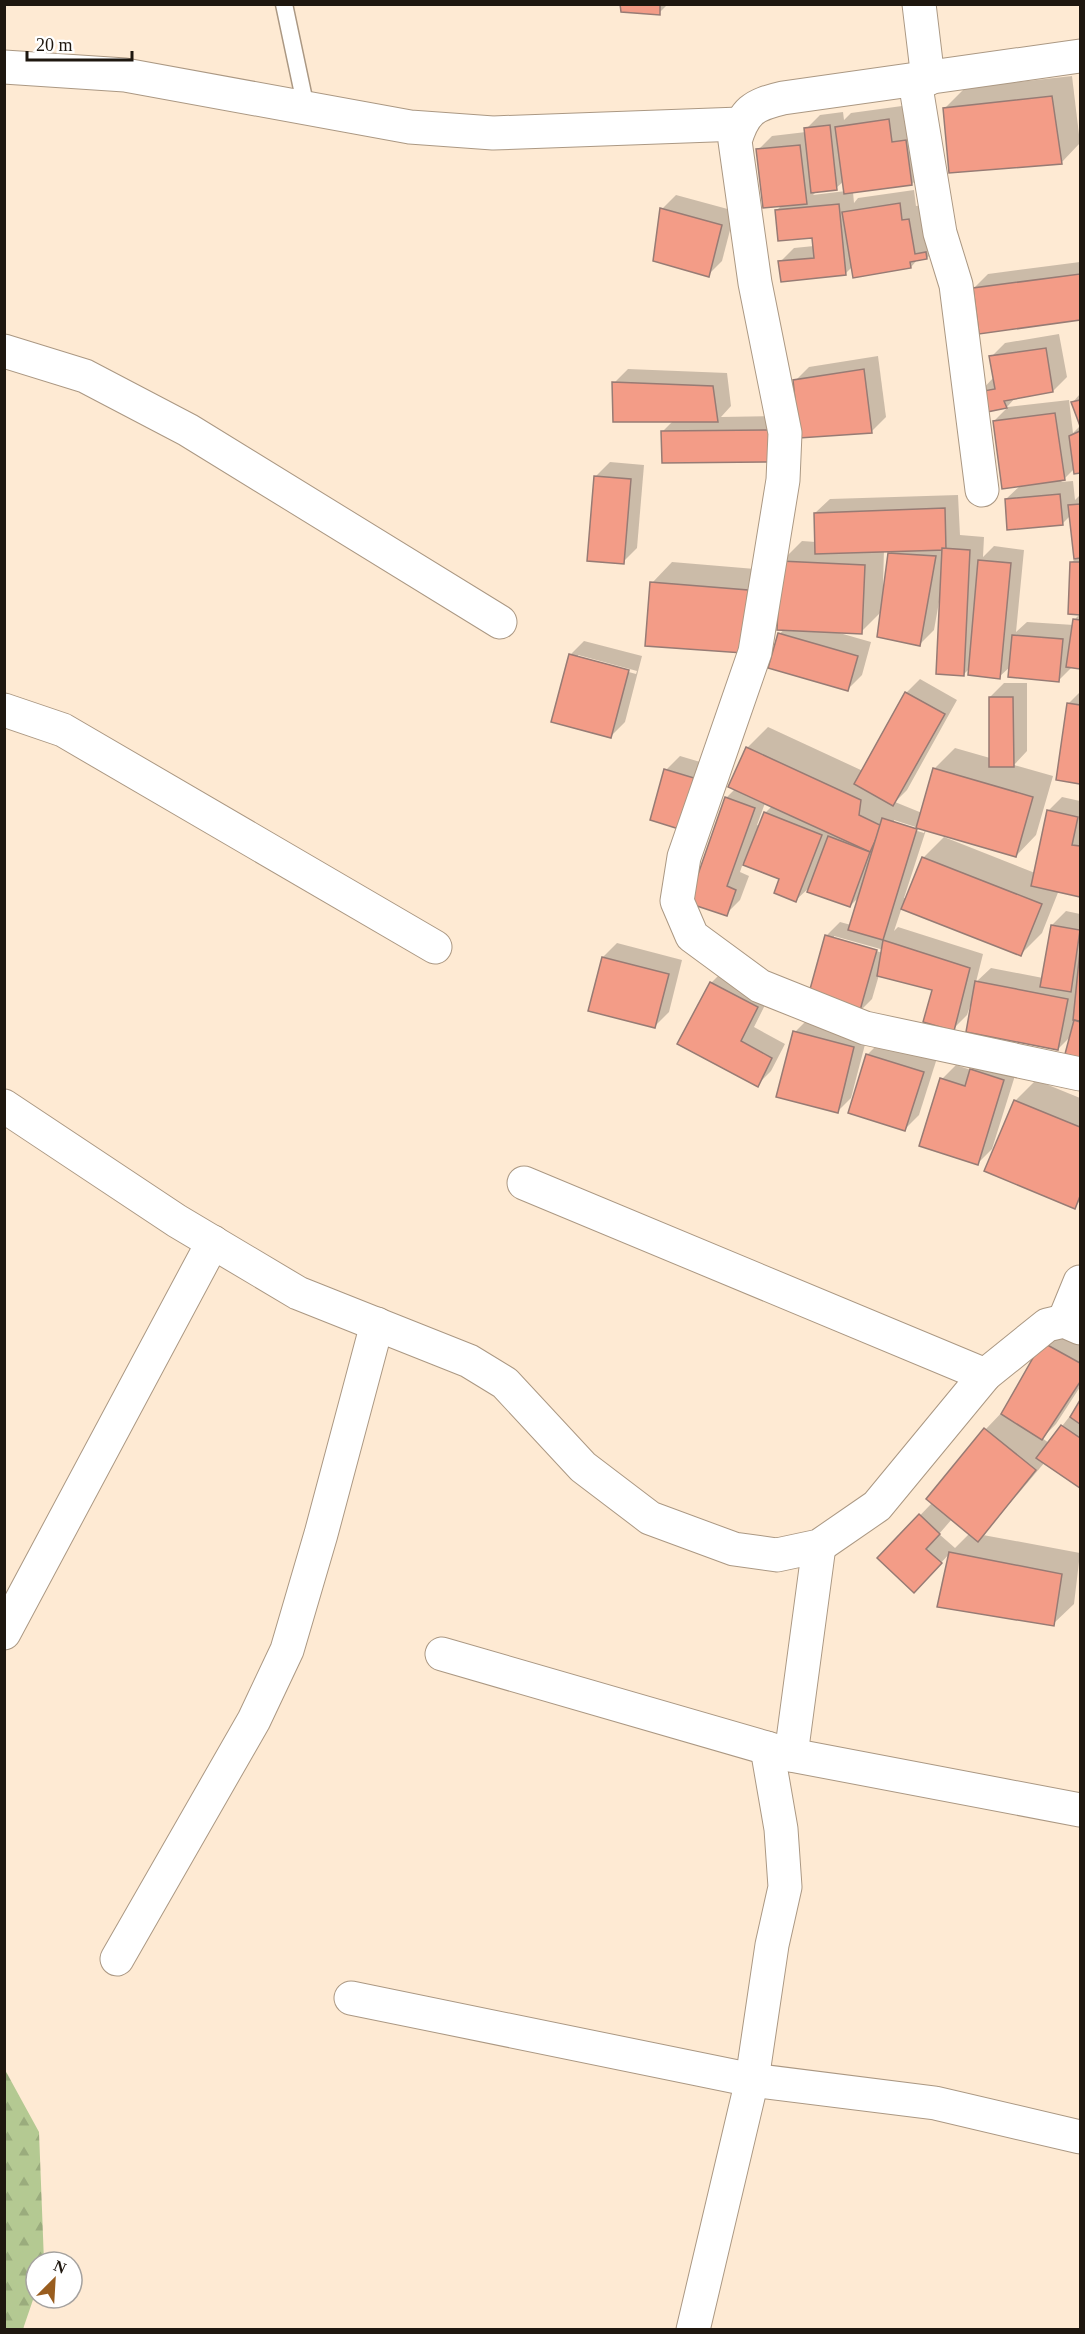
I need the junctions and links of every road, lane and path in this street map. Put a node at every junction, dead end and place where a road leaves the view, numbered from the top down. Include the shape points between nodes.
1 (284, 4) edge
2 (919, 4) edge
3 (1080, 56) edge
4 (4, 67) edge
5 (921, 80) junction
6 (306, 108) junction
7 (740, 124) junction
8 (4, 351) edge
9 (982, 490) dead end
10 (500, 622) dead end
11 (4, 710) edge
12 (435, 947) dead end
13 (1080, 1074) edge
14 (4, 1106) edge
15 (524, 1184) dead end
16 (213, 1242) junction
17 (1080, 1282) edge
18 (376, 1324) junction
19 (1072, 1324) edge
20 (985, 1375) junction
21 (819, 1546) junction
22 (4, 1633) edge
23 (442, 1654) dead end
24 (779, 1752) junction
25 (1080, 1810) edge
26 (117, 1959) dead end
27 (351, 1998) dead end
28 (752, 2080) junction
29 (1080, 2138) edge
30 (693, 2330) edge

1 - 6 lane
2 - 5 street
3 - 5 street
4 - 6 street via 125,75
5 - 7 street via 758,104
5 - 9 street via 940,233 956,285
6 - 7 street via 410,127 493,133
7 - 13 street via 735,141 754,271 786,433 783,480 754,652 684,857 677,901 692,936 759,986 865,1028
8 - 10 street via 85,376 188,430
11 - 12 street via 63,730
14 - 16 street
15 - 20 street
16 - 18 street via 298,1293
16 - 22 street
17 - 19 street
18 - 21 street via 469,1361 505,1383 583,1467 650,1518 734,1549 777,1555
18 - 26 street via 287,1650 254,1720
19 - 20 street via 1047,1325
20 - 21 street via 877,1506
21 - 24 street
23 - 24 street
24 - 25 street
24 - 28 street via 784,1887
27 - 28 street
28 - 29 street via 935,2103
28 - 30 street

